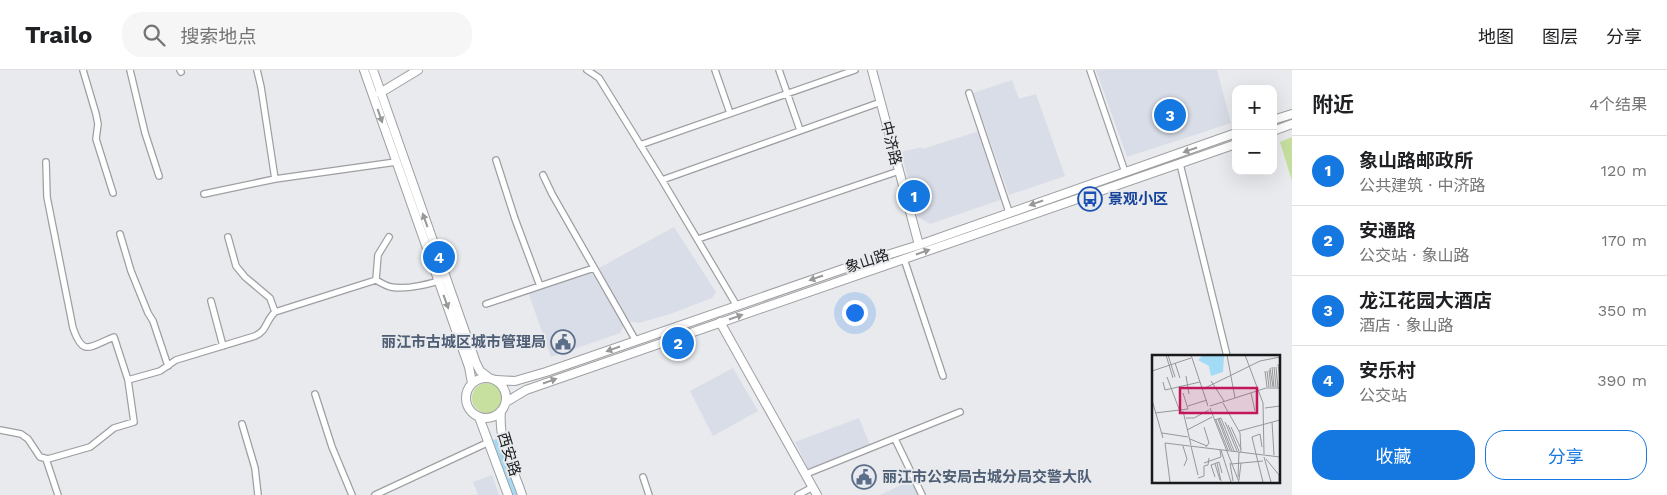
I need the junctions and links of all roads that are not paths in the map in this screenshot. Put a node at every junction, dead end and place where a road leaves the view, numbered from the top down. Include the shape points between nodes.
1 (83, 70) edge
2 (130, 70) edge
3 (257, 70) edge
4 (364, 70) edge
5 (372, 70) edge
6 (418, 70) edge
7 (587, 70) edge
8 (715, 70) edge
9 (779, 70) edge
10 (855, 70) edge
11 (872, 70) edge
12 (1090, 70) edge
13 (380, 93) junction
14 (787, 93) junction
15 (969, 93) dead end
16 (881, 102) junction
17 (730, 113) junction
18 (1292, 114) edge
19 (1277, 119) edge
20 (1292, 124) edge
21 (800, 130) junction
22 (1276, 130) edge
23 (1232, 134) edge
24 (640, 145) junction
25 (1232, 145) edge
26 (496, 160) dead end
27 (46, 162) dead end
28 (396, 162) junction
29 (1180, 164) junction
30 (899, 171) junction
31 (1125, 172) junction
32 (543, 175) dead end
33 (159, 176) dead end
34 (275, 179) junction
35 (662, 180) junction
36 (113, 193) dead end
37 (204, 194) dead end
38 (1009, 212) junction
39 (120, 234) dead end
40 (228, 237) dead end
41 (389, 237) dead end
42 (698, 240) junction
43 (918, 245) junction
44 (904, 259) junction
45 (594, 268) junction
46 (376, 280) junction
47 (442, 280) junction
48 (540, 286) junction
49 (210, 301) dead end
50 (486, 304) dead end
51 (737, 306) junction
52 (275, 312) junction
53 (720, 322) junction
54 (636, 341) junction
55 (223, 346) junction
56 (1227, 355) edge
57 (168, 366) junction
58 (943, 376) dead end
59 (492, 379) junction
60 (128, 380) junction
61 (472, 383) junction
62 (315, 394) dead end
63 (506, 402) junction
64 (501, 411) junction
65 (960, 412) dead end
66 (479, 417) junction
67 (242, 424) dead end
68 (0, 430) edge
69 (895, 439) junction
70 (489, 442) junction
71 (46, 459) junction
72 (806, 474) junction
73 (643, 477) dead end
74 (813, 487) junction
75 (58, 495) edge
76 (258, 495) edge
77 (352, 495) edge
78 (375, 495) edge
79 (508, 495) edge
80 (522, 495) edge
81 (649, 495) edge
82 (798, 495) edge
83 (817, 495) edge
84 (922, 495) edge

1 - 36 street via 98,124 96,138
2 - 33 street
3 - 34 street
4 -> 28 street
5 - 13 street
6 - 13 street
7 - 24 street via 599,78
8 - 17 street
9 - 14 street
10 - 14 street
11 - 16 street, 中济路
12 - 31 street
47 -> 13 street
14 - 17 street
14 - 21 street
15 - 38 street
16 - 21 street
16 - 30 street, 中济路
17 - 24 street
18 - 19 street
20 - 22 street
21 - 35 street
23 -> 31 street, 象山路
24 - 35 street
25 - 29 street, 象山路
26 - 48 street
27 - 60 street via 47,197 76,336 80,344 87,347 114,337
28 - 34 street
28 - 47 street
44 -> 29 street, 象山路
29 - 56 street
30 - 42 street
30 - 43 street, 中济路
31 -> 38 street, 象山路
32 - 45 street
34 - 37 street
35 - 42 street
38 - 43 street, 象山路
39 - 57 street
40 - 52 street via 236,266 270,298
41 - 46 street via 378,255
42 - 51 street
43 -> 51 street, 象山路
53 -> 44 street, 象山路
44 - 58 street
45 - 48 street
45 - 54 street
46 - 47 street via 402,288
46 - 52 street
47 - 59 street via 478,367
47 -> 61 street
48 - 50 street
49 - 55 street
51 - 54 street, 象山路
52 - 55 street via 262,333
63 -> 53 street, 象山路 via 526,390
53 - 72 street
54 -> 59 street, 象山路 via 524,379
55 - 57 street via 176,360
57 - 60 street via 160,372
59 - 61 street via 479,378
59 - 63 street via 504,389
60 - 71 street via 134,422 114,428 90,447
61 - 66 street via 466,394 466,403
62 - 77 street
63 - 64 street
64 - 66 street via 493,417
64 - 80 street, 西安路 via 502,439
65 - 69 street
66 - 70 street, 西安路
67 - 76 street via 255,468
68 - 71 street via 21,434 40,457
69 - 72 street
69 - 84 street
70 - 78 street
70 - 79 street, 西安路
71 - 75 street
72 - 74 street
73 - 81 street
74 - 82 street
74 - 83 street

